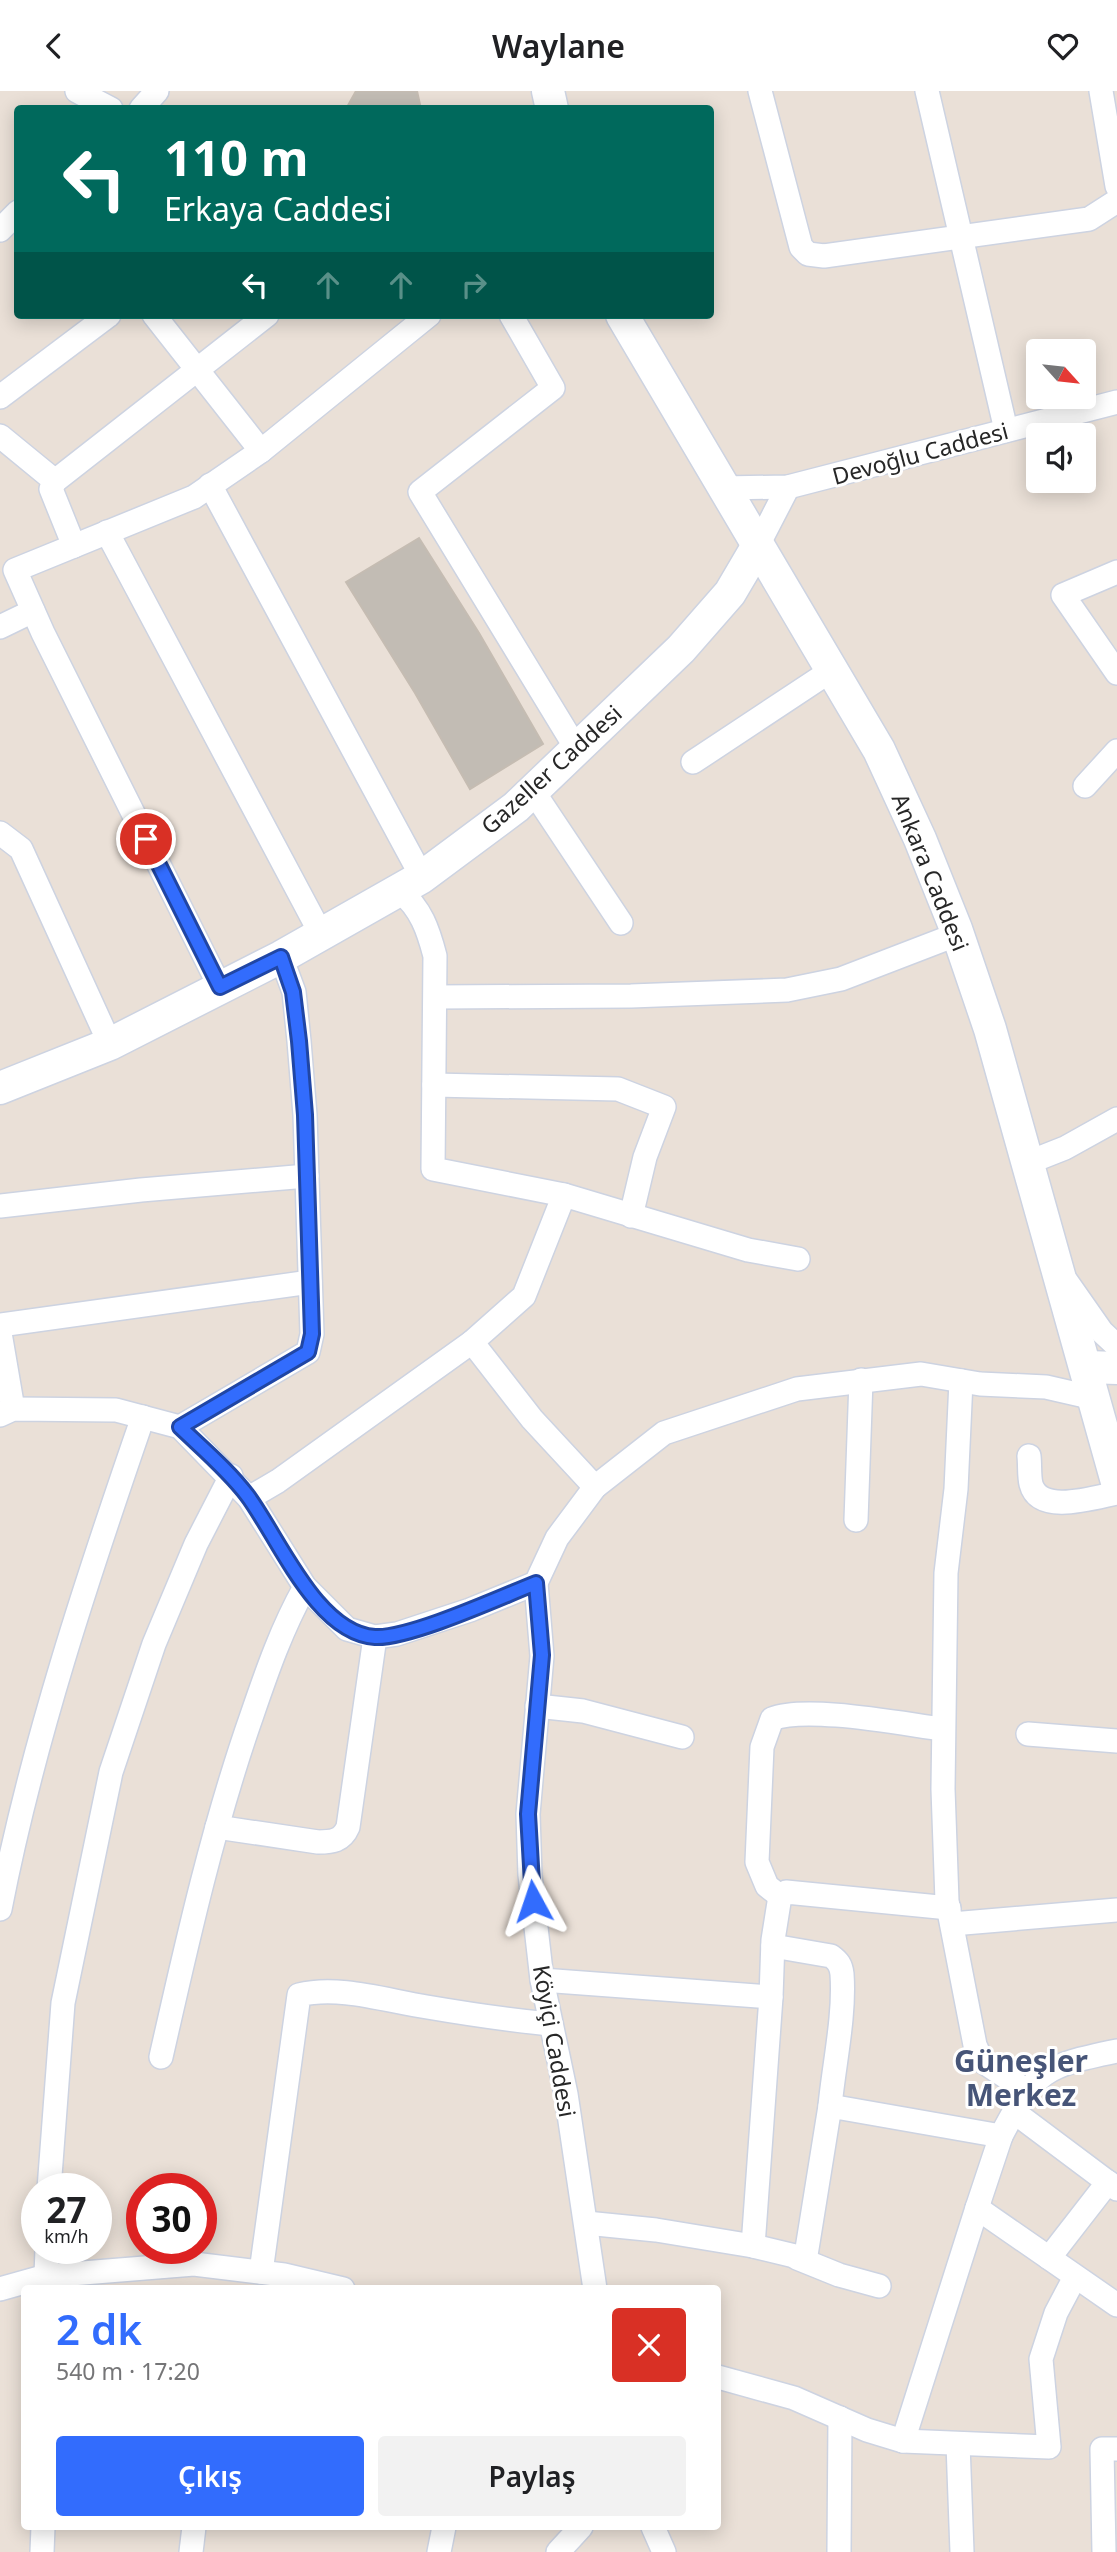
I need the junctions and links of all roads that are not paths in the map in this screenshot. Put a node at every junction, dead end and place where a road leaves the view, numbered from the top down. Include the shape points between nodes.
1 (77, 91) edge
2 (157, 91) edge
3 (760, 91) edge
4 (927, 91) edge
5 (1101, 91) edge
6 (103, 105) edge
7 (145, 105) edge
8 (1117, 186) edge
9 (1117, 201) edge
10 (14, 216) edge
11 (0, 229) edge
12 (960, 239) junction
13 (104, 319) edge
14 (157, 319) edge
15 (262, 319) edge
16 (424, 319) edge
17 (513, 319) edge
18 (624, 319) edge
19 (198, 369) junction
20 (0, 397) edge
21 (1117, 402) edge
22 (1006, 430) junction
23 (0, 436) edge
24 (261, 451) junction
25 (55, 481) junction
26 (210, 485) junction
27 (788, 487) junction
28 (721, 488) junction
29 (107, 532) junction
30 (74, 546) junction
31 (757, 547) junction
32 (1117, 572) edge
33 (33, 611) junction
34 (0, 627) edge
35 (832, 670) junction
36 (1117, 673) edge
37 (576, 748) junction
38 (1117, 751) edge
39 (693, 762) dead end
40 (1085, 786) dead end
41 (533, 791) junction
42 (0, 833) edge
43 (411, 884) junction
44 (621, 923) dead end
45 (321, 933) junction
46 (958, 934) junction
47 (281, 957) junction
48 (220, 987) junction
49 (437, 997) junction
50 (110, 1044) junction
51 (1, 1085) edge
52 (434, 1085) junction
53 (1117, 1119) edge
54 (1027, 1163) junction
55 (307, 1176) junction
56 (564, 1195) junction
57 (0, 1206) edge
58 (631, 1216) junction
59 (798, 1259) dead end
60 (1055, 1264) junction
61 (310, 1282) junction
62 (0, 1325) edge
63 (0, 1333) edge
64 (472, 1342) junction
65 (1117, 1346) edge
66 (1102, 1368) edge
67 (861, 1380) junction
68 (961, 1381) junction
69 (1046, 1387) junction
70 (1106, 1401) edge
71 (7, 1412) edge
72 (143, 1417) junction
73 (180, 1427) junction
74 (1029, 1456) dead end
75 (231, 1476) junction
76 (1117, 1482) edge
77 (595, 1487) junction
78 (1117, 1493) edge
79 (249, 1498) junction
80 (856, 1520) dead end
81 (536, 1583) junction
82 (304, 1587) junction
83 (375, 1637) junction
84 (537, 1706) junction
85 (943, 1729) junction
86 (1028, 1734) dead end
87 (682, 1738) dead end
88 (1117, 1741) edge
89 (218, 1827) junction
90 (780, 1896) junction
91 (0, 1909) edge
92 (1117, 1910) edge
93 (950, 1916) junction
94 (773, 1946) junction
95 (542, 1980) junction
96 (771, 1997) junction
97 (550, 2024) junction
98 (1117, 2051) edge
99 (161, 2057) dead end
100 (1027, 2091) junction
101 (830, 2106) junction
102 (1014, 2112) junction
103 (1001, 2136) junction
104 (50, 2173) edge
105 (1113, 2186) edge
106 (977, 2208) junction
107 (586, 2223) junction
108 (753, 2246) junction
109 (797, 2258) junction
110 (1049, 2258) junction
111 (46, 2264) edge
112 (261, 2272) junction
113 (46, 2276) junction
114 (1075, 2277) junction
115 (222, 2278) edge
116 (324, 2285) edge
117 (594, 2285) edge
118 (879, 2285) dead end
119 (0, 2289) edge
120 (1117, 2305) edge
121 (721, 2379) edge
122 (840, 2418) junction
123 (903, 2441) junction
124 (958, 2444) junction
125 (1117, 2449) edge
126 (43, 2530) edge
127 (194, 2530) edge
128 (443, 2530) edge
129 (578, 2530) edge
130 (654, 2530) edge
131 (42, 2552) edge
132 (191, 2552) edge
133 (439, 2552) edge
134 (558, 2552) edge
135 (664, 2552) edge
136 (839, 2552) edge
137 (962, 2552) edge
138 (1104, 2552) edge

1 - 6 street
2 - 7 street
3 - 12 street via 801,247 808,254 824,256
4 - 12 street
5 - 8 street
9 - 12 street via 1089,219
10 - 11 street
12 - 22 street
13 - 20 street
14 - 19 street
15 - 19 street
16 - 24 street
17 - 37 street via 552,388 420,492
18 - 28 street, Ankara Caddesi
19 - 24 street
19 - 25 street
21 - 22 street, Devoğlu Caddesi
22 - 27 street, Devoğlu Caddesi
23 - 25 street
24 - 26 street
25 - 30 street via 51,489
26 - 29 street via 194,497
26 - 43 street
27 - 28 street, Devoğlu Caddesi
27 - 31 street
28 - 31 street, Ankara Caddesi
29 - 30 street
29 - 45 street
30 - 33 street via 15,570
31 - 35 street, Ankara Caddesi
31 - 37 street, Gazeller Caddesi via 730,593 681,649
32 - 36 street via 1063,595
33 - 34 street
33 - 48 street
35 - 39 street
35 - 46 street, Ankara Caddesi via 879,750
37 - 41 street, Gazeller Caddesi
38 - 40 street
41 - 43 street, Gazeller Caddesi
41 - 44 street
42 - 50 street via 21,849
43 - 45 street, Gazeller Caddesi
43 - 49 street via 435,956
45 - 47 street, Gazeller Caddesi
46 - 49 street via 841,979 787,991
46 - 54 street, Ankara Caddesi
47 - 48 street, Gazeller Caddesi
47 - 55 street via 293,992 298,1028
48 - 50 street, Gazeller Caddesi
49 - 52 street
50 - 51 street, Gazeller Caddesi
52 - 56 street via 433,1169
52 - 58 street via 618,1089 664,1107 645,1157
53 - 54 street
54 - 60 street, Ankara Caddesi
55 - 57 street
55 - 61 street
56 - 58 street
56 - 64 street via 524,1296
58 - 59 street via 748,1250
60 - 65 street via 1102,1332
60 - 66 street, Ankara Caddesi
61 - 62 street
61 - 73 street via 308,1352
63 - 71 street
64 - 77 street via 532,1419
64 - 79 street
66 - 69 street
66 - 70 street, Ankara Caddesi
67 - 68 street via 921,1374
67 - 77 street via 797,1389 664,1433
67 - 80 street
68 - 69 street
68 - 85 street via 946,1573
69 - 70 street
70 - 76 street, Ankara Caddesi
71 - 72 street via 116,1410
72 - 73 street
72 - 91 street via 56,1690
73 - 75 street
74 - 78 street via 1031,1486 1037,1495 1059,1504
75 - 79 street
75 - 104 street via 154,1644 111,1772 63,2003
77 - 81 street via 557,1538
79 - 82 street
81 - 83 street via 470,1610
81 - 84 street, Köyiçi Caddesi via 542,1655
82 - 83 street via 347,1629
82 - 89 street via 282,1627
83 - 89 street via 348,1827 341,1837 318,1842
84 - 87 street via 583,1711
84 - 95 street, Köyiçi Caddesi via 528,1814
85 - 90 street via 833,1716 781,1715 772,1719 762,1747 757,1862 766,1887
85 - 93 street
86 - 88 street
89 - 99 street
90 - 93 street via 786,1892
90 - 94 street
92 - 93 street
93 - 100 street via 982,2061
94 - 96 street
94 - 101 street via 831,1956 842,1972
95 - 96 street
95 - 97 street, Köyiçi Caddesi
96 - 108 street
97 - 107 street, Köyiçi Caddesi
97 - 112 street via 353,1995 299,1995
98 - 100 street via 1064,2062 1043,2074
100 - 102 street
101 - 103 street
101 - 109 street via 806,2255
102 - 103 street
102 - 105 street
103 - 106 street
105 - 110 street
106 - 110 street
106 - 123 street
107 - 108 street
107 - 117 street, Köyiçi Caddesi
108 - 109 street
109 - 118 street
110 - 114 street
111 - 113 street
112 - 115 street
112 - 116 street
113 - 115 street via 194,2264
113 - 119 street
114 - 120 street
114 - 124 street via 1056,2313 1041,2359 1049,2447
121 - 122 street via 794,2398
122 - 123 street
122 - 136 street
123 - 124 street
124 - 137 street
125 - 138 street via 1102,2449
126 - 131 street
127 - 132 street
128 - 133 street
129 - 134 street
130 - 135 street

